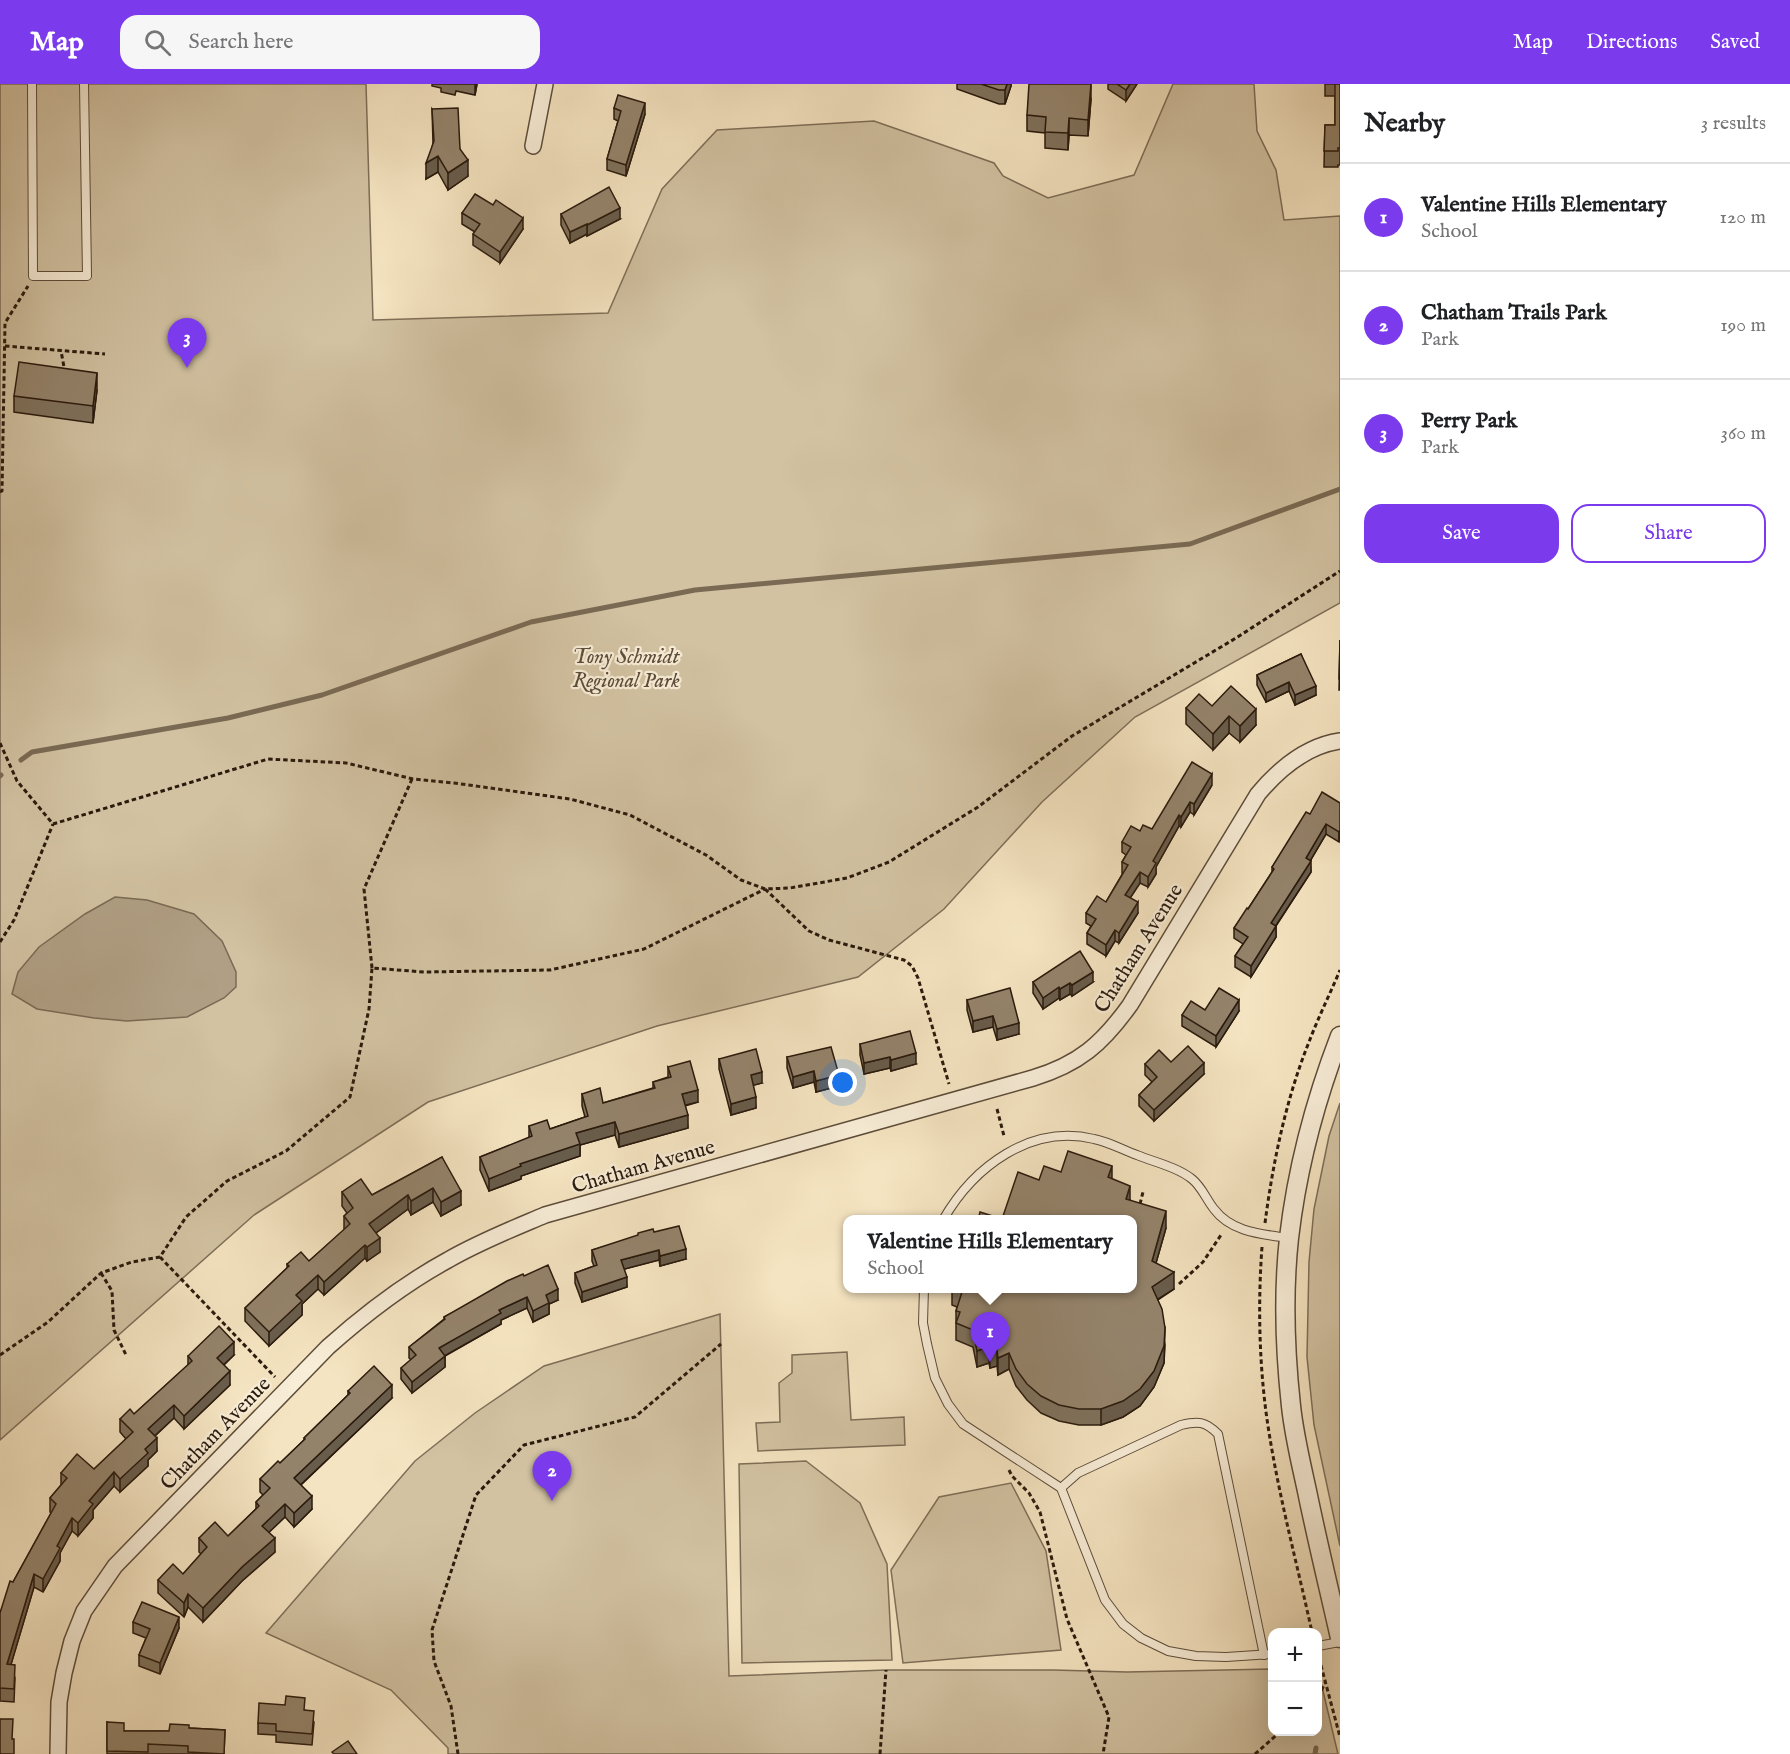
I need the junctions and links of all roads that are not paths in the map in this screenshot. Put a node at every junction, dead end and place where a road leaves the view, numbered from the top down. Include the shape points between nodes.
1 (32, 84) edge
2 (84, 84) edge
3 (545, 84) edge
4 (533, 146) dead end
5 (1340, 741) edge
6 (1340, 1036) edge
7 (947, 1215) edge
8 (1289, 1238) junction
9 (924, 1293) edge
10 (1060, 1488) junction
11 (1340, 1640) edge
12 (1322, 1645) edge
13 (1268, 1654) edge
14 (58, 1754) edge

1 - 2 lane via 33,276 87,276
3 - 4 street
5 - 14 street, Chatham Avenue via 1309,750 1272,777 1130,1005 1113,1029 1073,1062 1049,1073 545,1215 447,1260 397,1291 336,1340 115,1566 84,1611 72,1641 59,1702
6 - 8 street via 1315,1108
7 - 8 lane via 965,1187 991,1164 1024,1144 1060,1135 1096,1139 1175,1170 1192,1179 1228,1223 1245,1231
8 - 11 street via 1287,1345 1291,1408
9 - 10 lane via 927,1344 935,1378 948,1404 963,1424
10 - 13 lane via 1105,1600 1123,1624 1141,1638 1186,1655
10 - 13 lane via 1077,1473 1181,1425 1192,1422 1210,1426 1218,1434
11 - 12 lane

